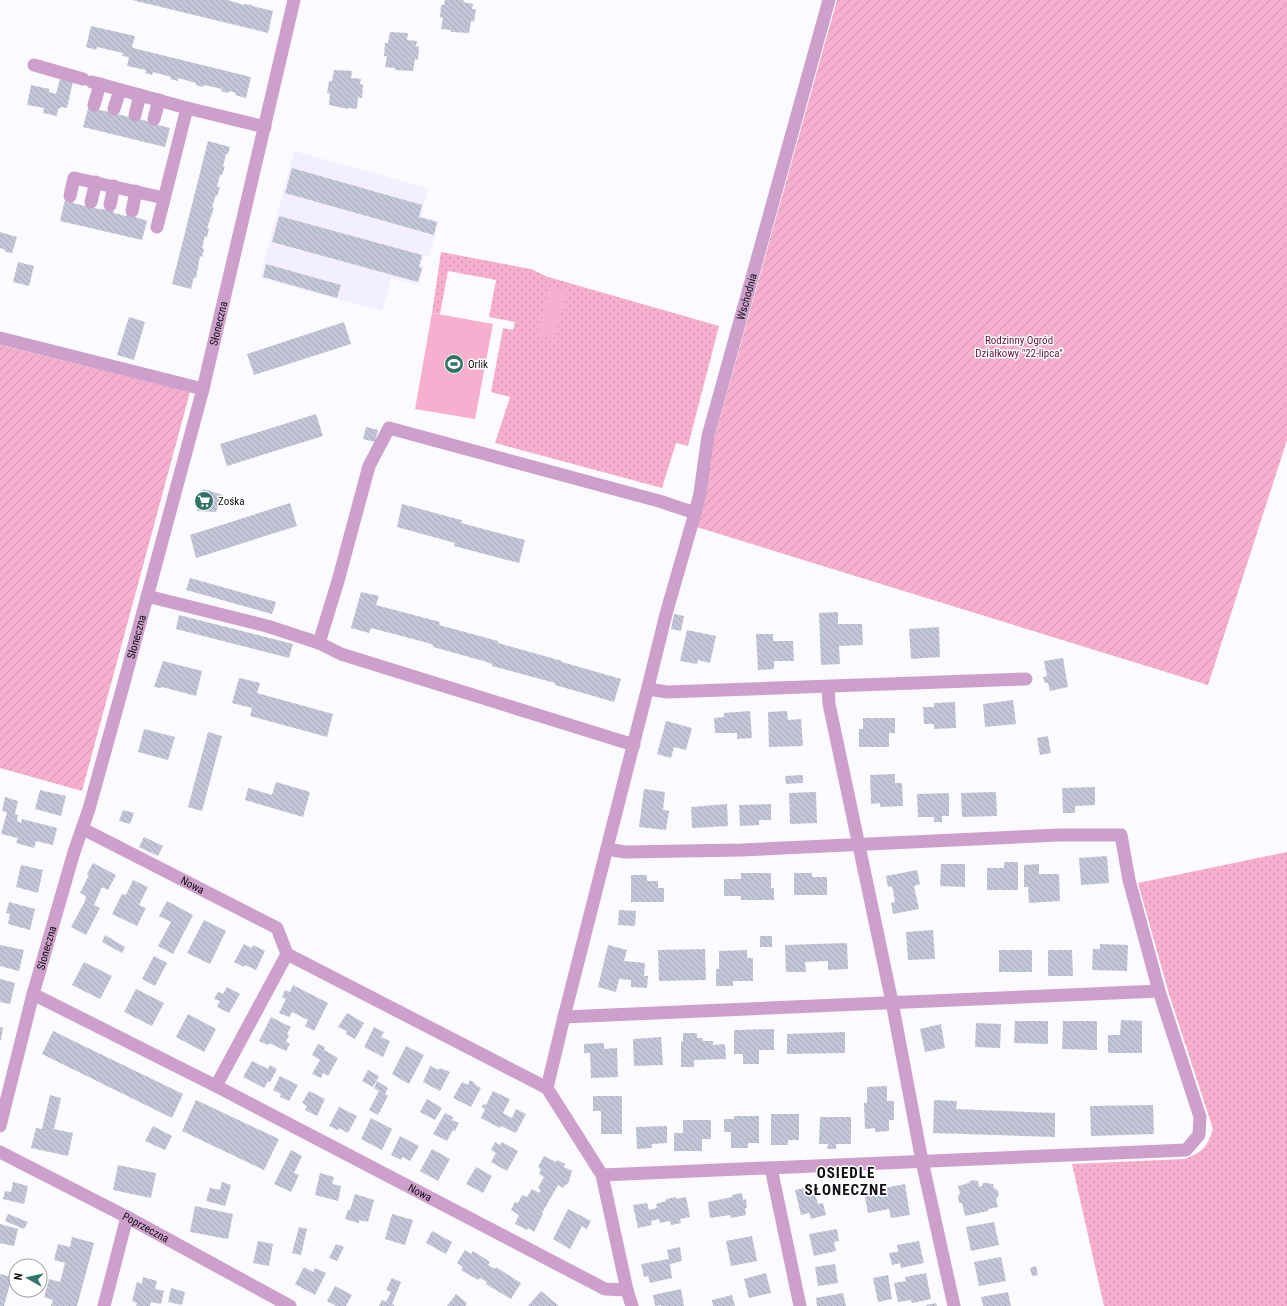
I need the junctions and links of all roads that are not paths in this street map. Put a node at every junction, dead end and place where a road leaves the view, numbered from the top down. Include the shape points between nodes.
1 (294, 0) edge
2 (829, 0) edge
3 (34, 65) dead end
4 (91, 82) junction
5 (120, 90) junction
6 (140, 95) junction
7 (159, 100) junction
8 (94, 105) dead end
9 (188, 108) junction
10 (114, 109) dead end
11 (135, 115) dead end
12 (154, 118) dead end
13 (265, 128) junction
14 (96, 182) junction
15 (114, 186) junction
16 (136, 191) junction
17 (70, 196) dead end
18 (164, 198) junction
19 (91, 202) dead end
20 (110, 206) dead end
21 (132, 211) dead end
22 (157, 227) dead end
23 (0, 338) edge
24 (203, 390) junction
25 (695, 513) junction
26 (147, 596) junction
27 (319, 643) junction
28 (1026, 679) dead end
29 (828, 687) junction
30 (648, 689) junction
31 (634, 745) junction
32 (83, 829) junction
33 (858, 845) junction
34 (607, 849) junction
35 (287, 954) junction
36 (1159, 991) junction
37 (33, 994) junction
38 (892, 1002) junction
39 (564, 1017) junction
40 (216, 1086) junction
41 (548, 1088) junction
42 (0, 1126) edge
43 (0, 1152) edge
44 (922, 1161) junction
45 (771, 1168) junction
46 (602, 1175) junction
47 (127, 1217) junction
48 (627, 1290) junction
49 (104, 1306) edge
50 (290, 1306) edge
51 (632, 1306) edge
52 (800, 1306) edge
53 (954, 1306) edge

1 - 13 street, Słoneczna
2 - 25 street, Wschodnia via 708,436
3 - 4 street
4 - 5 street
4 - 8 street
5 - 6 street
5 - 10 street
6 - 7 street
6 - 11 street
7 - 9 street
7 - 12 street
9 - 13 street
9 - 18 street
13 - 24 street, Słoneczna
14 - 15 street
14 - 17 street via 74,178
14 - 19 street
15 - 16 street
15 - 20 street
16 - 18 street
16 - 21 street
18 - 22 street
23 - 24 street
24 - 26 street, Słoneczna
25 - 27 street via 389,428 369,466
25 - 30 street, Wschodnia
26 - 27 street via 267,626
26 - 32 street, Słoneczna
27 - 31 street via 342,654
28 - 29 street
29 - 30 street via 667,692
29 - 33 street via 829,704
30 - 31 street, Wschodnia
31 - 34 street, Wschodnia
32 - 35 street, Nowa via 278,928
32 - 37 street, Słoneczna
33 - 34 street via 625,852
33 - 36 street via 1059,835 1122,835 1129,880
33 - 38 street
34 - 39 street, Wschodnia
35 - 40 street
35 - 41 street
36 - 38 street
36 - 44 street via 1200,1117 1199,1135 1186,1150
37 - 40 street, Nowa
37 - 42 street, Słoneczna
38 - 39 street
38 - 44 street
39 - 41 street, Wschodnia
40 - 48 street, Nowa via 605,1289
41 - 46 street
43 - 47 street, Poprzeczna
44 - 45 street
44 - 53 street
45 - 46 street
45 - 52 street
46 - 48 street
47 - 49 street
47 - 50 street, Poprzeczna
48 - 51 street

